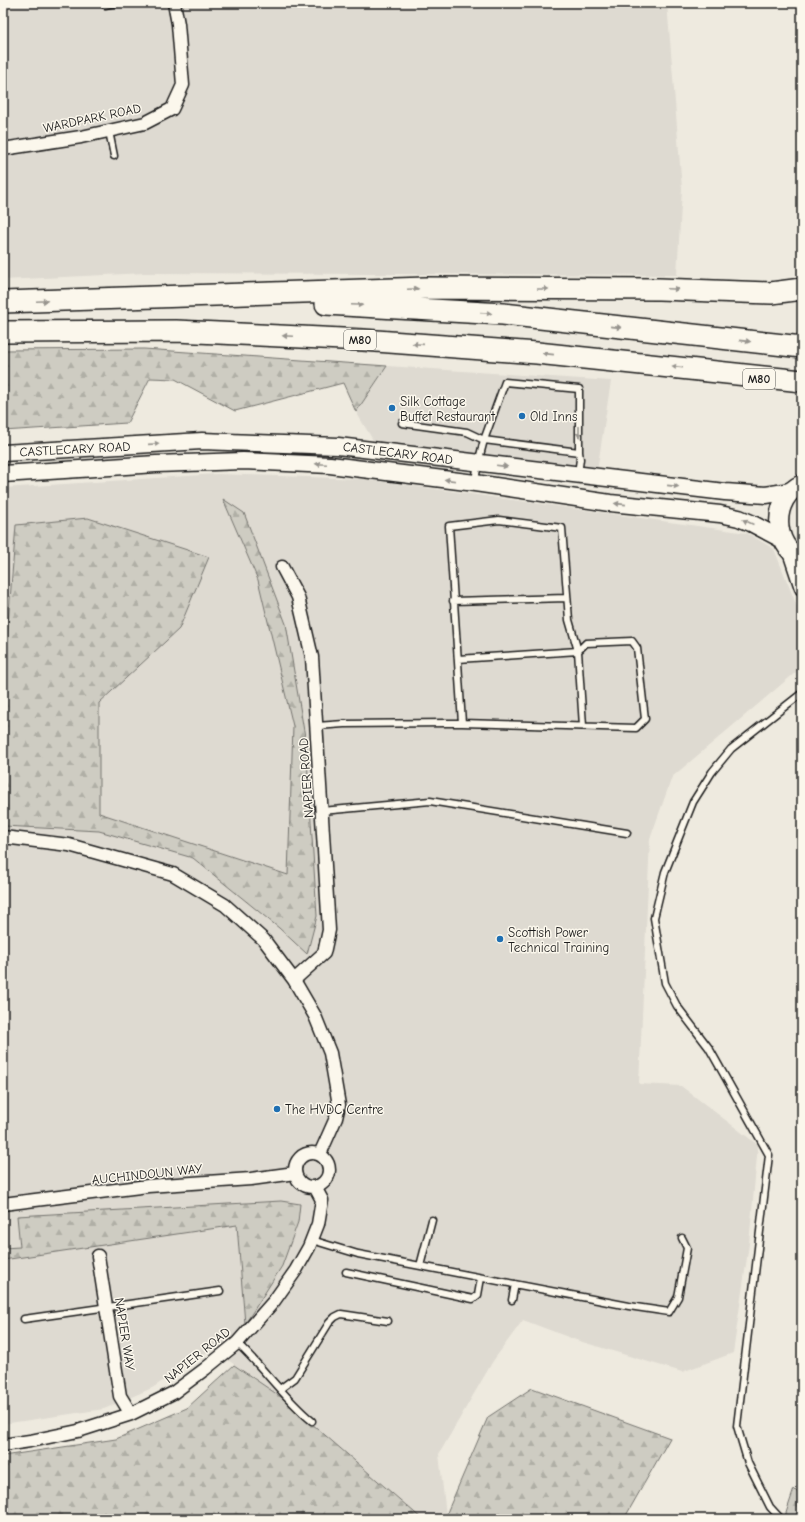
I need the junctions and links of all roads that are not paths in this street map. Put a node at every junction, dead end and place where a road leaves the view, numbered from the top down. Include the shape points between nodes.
1 (115, 3) edge
2 (174, 3) edge
3 (106, 5) dead end
4 (109, 130) junction
5 (3, 148) edge
6 (114, 156) dead end
7 (802, 289) edge
8 (150, 297) junction
9 (3, 302) edge
10 (3, 332) edge
11 (802, 347) edge
12 (716, 371) junction
13 (802, 380) edge
14 (802, 386) edge
15 (402, 423) dead end
16 (484, 440) junction
17 (579, 452) junction
18 (3, 453) edge
19 (478, 463) junction
20 (3, 474) edge
21 (578, 474) junction
22 (475, 483) junction
23 (799, 485) edge
24 (792, 551) edge
25 (282, 567) dead end
26 (802, 588) edge
27 (567, 598) junction
28 (453, 601) junction
29 (578, 651) junction
30 (458, 659) junction
31 (802, 693) edge
32 (462, 723) junction
33 (316, 726) junction
34 (583, 726) junction
35 (322, 811) junction
36 (627, 833) dead end
37 (3, 837) edge
38 (294, 980) junction
39 (320, 1154) junction
40 (295, 1173) junction
41 (315, 1187) junction
42 (3, 1204) edge
43 (432, 1220) dead end
44 (682, 1238) dead end
45 (312, 1240) junction
46 (98, 1256) dead end
47 (420, 1266) junction
48 (346, 1272) dead end
49 (481, 1278) junction
50 (515, 1284) junction
51 (220, 1291) dead end
52 (512, 1300) dead end
53 (106, 1307) junction
54 (24, 1319) dead end
55 (388, 1321) dead end
56 (237, 1343) junction
57 (280, 1389) junction
58 (131, 1414) junction
59 (312, 1421) dead end
60 (3, 1444) edge
61 (781, 1519) edge

1 - 3 lane
2 - 4 street, WARDPARK ROAD via 184,85 172,109 145,123
4 - 5 street, WARDPARK ROAD via 81,137
4 - 6 lane
8 -> 7 highway via 426,288 659,289 772,293
9 -> 8 highway
8 -> 11 highway via 502,314
12 -> 10 highway, M80 via 537,353 363,340 176,331
12 - 13 highway, M80
12 - 14 highway, M80
15 - 16 lane via 467,432
16 - 17 lane
16 -> 17 lane via 504,382 579,390
16 - 19 lane
17 - 21 lane
18 -> 19 main road, CASTLECARY ROAD via 202,441 338,446
19 -> 21 main road, CASTLECARY ROAD
19 - 22 lane
22 -> 20 main road, CASTLECARY ROAD via 330,465 271,461 156,464
21 -> 23 main road, CASTLECARY ROAD via 766,495
24 -> 22 main road, CASTLECARY ROAD via 751,523 720,514 610,503
23 - 24 main road via 785,499 780,512 779,526
24 - 26 street
25 - 33 street, NAPIER ROAD via 298,597 312,657
27 - 28 lane
27 - 28 lane via 562,528 499,520 449,526
27 - 29 lane via 569,620
28 - 30 lane
29 - 30 lane
29 - 34 lane
29 - 34 lane via 586,643 632,641 637,648 645,719 636,728
30 - 32 lane
31 - 61 lane via 731,749 712,772 693,802 665,872 654,918 665,983 677,1006 709,1048 769,1155 737,1426 748,1463 770,1507
32 - 33 lane
32 - 34 lane
33 - 35 street, NAPIER ROAD
35 - 36 lane via 430,801
35 - 38 street, NAPIER ROAD via 329,930 324,953
37 - 38 street via 69,845 173,874 225,905 264,940
38 - 39 street via 315,1016 330,1053 339,1105
39 - 40 street via 304,1154 296,1162
39 - 41 street via 328,1162 329,1173 324,1182
40 - 41 street via 296,1178 304,1186
40 - 42 street, AUCHINDOUN WAY via 251,1179 148,1186
41 - 45 street, NAPIER ROAD via 322,1200
43 - 47 lane
44 - 50 lane via 687,1248 678,1297 669,1312
45 - 47 lane via 358,1254
45 - 56 street, NAPIER ROAD via 296,1270 274,1301
46 - 53 street, NAPIER WAY
47 - 49 lane
48 - 49 lane via 473,1299 478,1295
49 - 50 lane
50 - 52 lane
51 - 53 lane
53 - 54 lane
53 - 58 street, NAPIER WAY via 120,1396
55 - 57 lane via 341,1314 335,1317 295,1378
56 - 57 lane
56 - 58 street, NAPIER ROAD via 174,1393
57 - 59 lane
58 - 60 street, NAPIER ROAD via 78,1431

